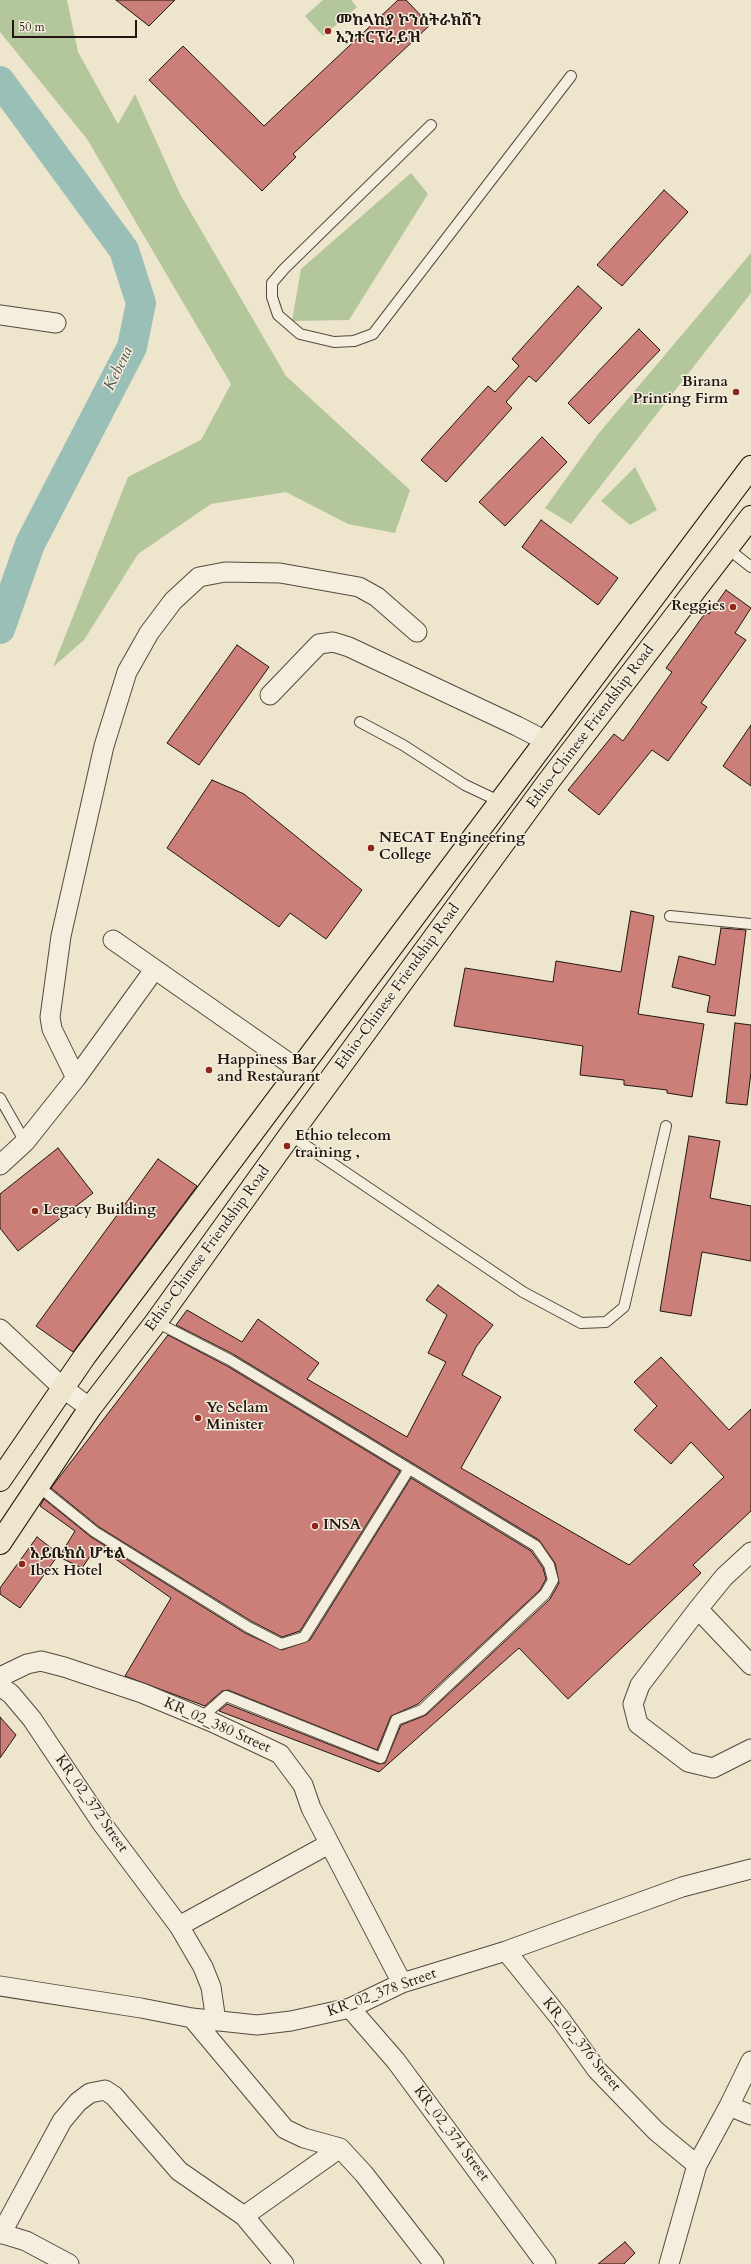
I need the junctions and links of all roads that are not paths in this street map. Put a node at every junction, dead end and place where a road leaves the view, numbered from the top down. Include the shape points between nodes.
1 (572, 76) dead end
2 (431, 125) dead end
3 (0, 315) edge
4 (56, 323) dead end
5 (751, 467) edge
6 (751, 516) edge
7 (728, 548) junction
8 (751, 567) edge
9 (416, 632) dead end
10 (270, 695) dead end
11 (360, 722) dead end
12 (546, 742) junction
13 (525, 767) junction
14 (548, 782) junction
15 (501, 802) junction
16 (670, 916) dead end
17 (751, 924) edge
18 (113, 940) dead end
19 (154, 970) junction
20 (299, 1070) junction
21 (76, 1078) junction
22 (0, 1098) edge
23 (666, 1126) dead end
24 (290, 1135) junction
25 (25, 1142) junction
26 (0, 1165) edge
27 (156, 1322) junction
28 (0, 1329) edge
29 (63, 1388) junction
30 (90, 1408) junction
31 (409, 1469) junction
32 (0, 1480) edge
33 (38, 1486) junction
34 (0, 1543) edge
35 (751, 1552) edge
36 (698, 1609) junction
37 (751, 1664) edge
38 (0, 1677) edge
39 (0, 1686) edge
40 (201, 1718) junction
41 (751, 1749) edge
42 (329, 1844) junction
43 (751, 1869) edge
44 (179, 1926) junction
45 (506, 1951) junction
46 (402, 1983) junction
47 (0, 1986) edge
48 (350, 2008) junction
49 (192, 2018) junction
50 (216, 2021) junction
51 (751, 2061) edge
52 (730, 2106) junction
53 (751, 2115) edge
54 (340, 2148) junction
55 (697, 2165) junction
56 (244, 2216) junction
57 (1, 2233) edge
58 (69, 2264) edge
59 (284, 2264) edge
60 (434, 2264) edge
61 (546, 2264) edge
62 (669, 2264) edge

1 - 2 lane via 373,334 354,341 334,342 300,334 278,315 272,297 272,283
3 - 4 street
5 - 12 main road, Ethio-Chinese Friendship Road
6 - 7 main road, Ethio-Chinese Friendship Road
7 - 8 lane
7 - 14 main road, Ethio-Chinese Friendship Road
9 - 21 street via 377,597 359,587 280,573 225,572 199,577 173,601 149,633 127,672 104,746 61,936 50,1017 52,1029
10 - 12 street via 319,644 333,642 356,650
11 - 15 lane via 403,745 465,785
12 - 13 main road, Ethio-Chinese Friendship Road
13 - 14 main road
13 - 15 main road, Ethio-Chinese Friendship Road
14 - 24 main road, Ethio-Chinese Friendship Road
15 - 20 main road, Ethio-Chinese Friendship Road
16 - 17 lane
18 - 19 street
19 - 20 street
19 - 21 street
20 - 29 main road, Ethio-Chinese Friendship Road
21 - 25 street
22 - 25 lane
23 - 24 lane via 624,1307 606,1322 581,1323 523,1292
24 - 27 main road, Ethio-Chinese Friendship Road
25 - 26 street
27 - 30 main road, Ethio-Chinese Friendship Road
27 - 31 lane via 230,1360
28 - 29 street
29 - 30 street
29 - 32 main road, Ethio-Chinese Friendship Road
30 - 33 main road, Ethio-Chinese Friendship Road
31 - 33 lane via 304,1637 281,1644 248,1627 95,1532
31 - 40 lane via 536,1546 549,1565 553,1580 545,1594 422,1710 396,1720 381,1758 226,1696
33 - 34 main road, Ethio-Chinese Friendship Road
35 - 36 street via 724,1577
36 - 37 street
36 - 41 street via 640,1685 633,1704 638,1724 688,1762 712,1768
38 - 40 street, KR_02_380 Street via 27,1664 41,1661 94,1676
39 - 44 street, KR_02_372 Street via 11,1694 32,1719 101,1822
40 - 42 street, KR_02_380 Street via 280,1754 303,1785
42 - 44 street
42 - 46 street, KR_02_380 Street
43 - 45 street, KR_02_378 Street via 682,1887
44 - 50 street, KR_02_372 Street via 203,1967 211,1987
45 - 46 street, KR_02_378 Street
45 - 55 street, KR_02_376 Street via 559,2017 597,2070 656,2131
46 - 48 street, KR_02_378 Street
47 - 49 street, KR_02_378 Street
48 - 50 street, KR_02_378 Street via 257,2025
48 - 61 street, KR_02_374 Street via 396,2061
49 - 50 street, KR_02_378 Street
49 - 54 street via 285,2129 304,2138
51 - 52 street
52 - 53 street
52 - 55 street
54 - 56 street
54 - 60 street via 364,2174
55 - 62 street
56 - 57 street via 179,2171 114,2096 105,2090 90,2093 78,2102 62,2121
56 - 59 street
57 - 58 street via 26,2241

